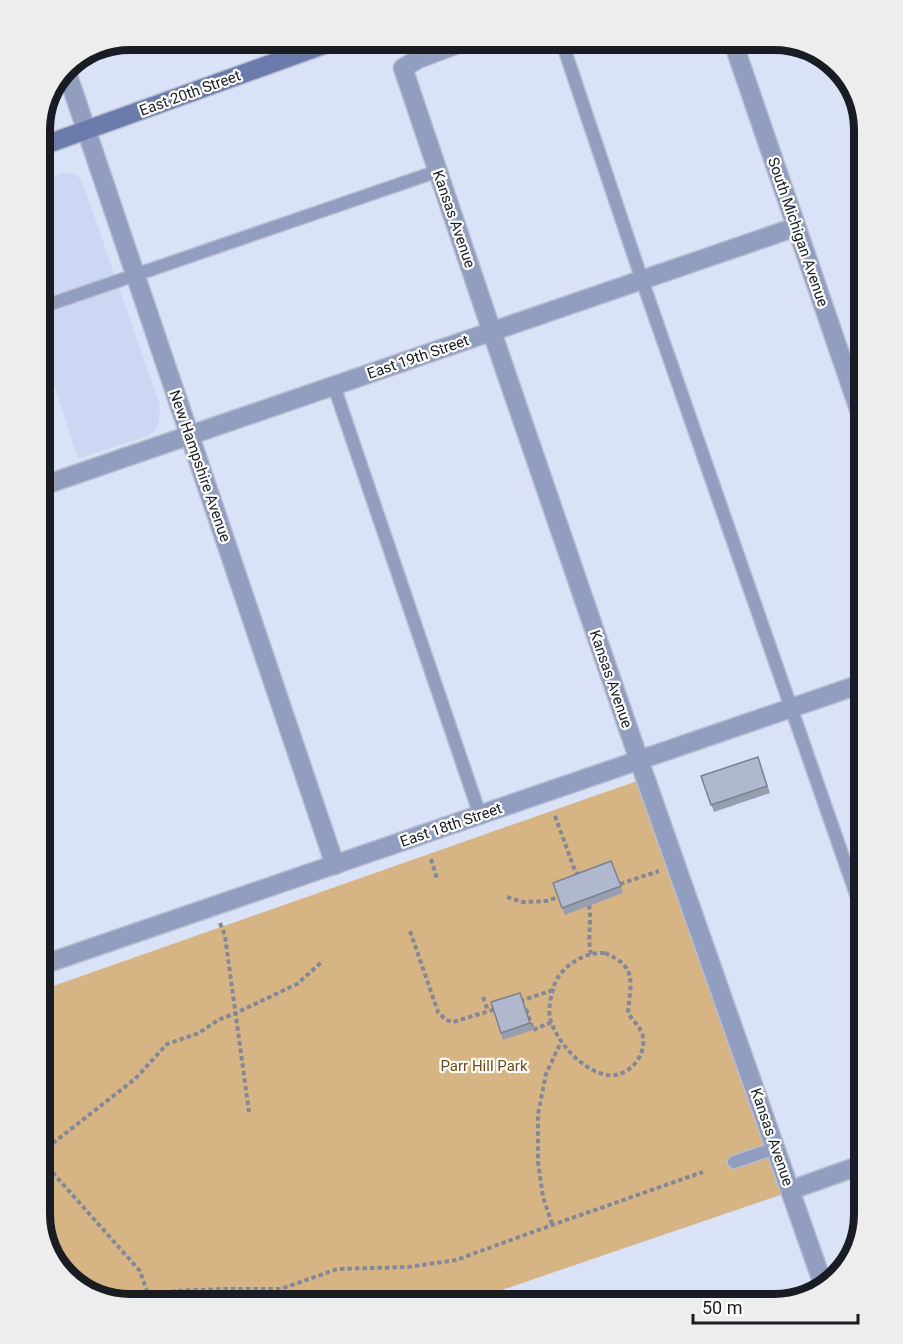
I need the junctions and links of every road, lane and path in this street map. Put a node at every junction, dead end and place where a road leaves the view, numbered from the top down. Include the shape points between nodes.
1 (313, 49) edge
2 (443, 49) edge
3 (565, 50) edge
4 (736, 50) edge
5 (69, 78) edge
6 (86, 130) junction
7 (50, 143) edge
8 (438, 171) junction
9 (796, 227) junction
10 (135, 275) junction
11 (642, 280) junction
12 (50, 304) edge
13 (492, 332) junction
14 (334, 386) junction
15 (854, 395) edge
16 (190, 435) junction
17 (50, 483) edge
18 (854, 686) edge
19 (792, 708) junction
20 (639, 760) junction
21 (480, 815) junction
22 (555, 816) dead end
23 (430, 859) dead end
24 (335, 865) junction
25 (660, 870) dead end
26 (437, 879) dead end
27 (581, 880) edge
28 (852, 881) joint
29 (620, 884) edge
30 (854, 887) edge
31 (507, 897) dead end
32 (559, 897) edge
33 (589, 905) edge
34 (213, 907) junction
35 (410, 931) dead end
36 (591, 954) junction
37 (323, 961) dead end
38 (49, 963) edge
39 (553, 990) junction
40 (483, 997) dead end
41 (523, 1000) junction
42 (514, 1003) edge
43 (497, 1008) edge
44 (489, 1011) junction
45 (236, 1013) junction
46 (552, 1023) junction
47 (561, 1042) junction
48 (249, 1112) dead end
49 (49, 1146) edge
50 (776, 1148) junction
51 (734, 1162) dead end
52 (854, 1168) edge
53 (49, 1169) edge
54 (703, 1172) dead end
55 (791, 1190) junction
56 (552, 1225) junction
57 (821, 1279) edge
58 (148, 1294) edge
59 (169, 1294) edge

1 - 6 main road, East 20th Street
2 - 8 street, Kansas Avenue via 403,68
3 - 11 lane
4 - 9 street, South Michigan Avenue
5 - 6 street, New Hampshire Avenue
6 - 7 main road, East 20th Street
6 - 10 street, New Hampshire Avenue
8 - 10 lane
8 - 13 street, Kansas Avenue
9 - 11 street, East 19th Street
9 - 15 street, South Michigan Avenue
10 - 12 lane
10 - 16 street, New Hampshire Avenue
11 - 13 street, East 19th Street
11 - 19 lane
13 - 14 street, East 19th Street
13 - 20 street, Kansas Avenue
14 - 16 street, East 19th Street
14 - 21 lane
16 - 17 street, East 19th Street
16 - 24 street, New Hampshire Avenue
18 - 19 street, East 18th Street
19 - 20 street, East 18th Street
19 - 28 lane
20 - 21 street, East 18th Street
20 - 50 street, Kansas Avenue
21 - 24 street, East 18th Street
22 - 27 path
23 - 26 path
24 - 34 street, East 18th Street
25 - 29 path
28 - 30 lane
31 - 32 path via 523,902
33 - 36 path
34 - 38 street, East 18th Street
34 - 45 path via 225,936
35 - 44 path via 438,1012 453,1022
36 - 39 path via 566,968
36 - 47 path via 605,953 626,967 632,989 628,1013 643,1036 643,1047 629,1069 608,1075 594,1071
37 - 45 path via 297,984
39 - 41 path
39 - 46 path
40 - 44 path
41 - 42 path
41 - 46 path via 533,1030
43 - 44 path
45 - 48 path
45 - 49 path via 199,1033 167,1044 135,1079
46 - 47 path
47 - 56 path via 546,1074 538,1114 538,1162
50 - 51 lane
50 - 55 street, Kansas Avenue
52 - 55 street
53 - 58 path via 140,1271
54 - 56 path
55 - 57 street, Kansas Avenue
56 - 59 path via 456,1260 408,1267 337,1269 281,1288 222,1288

